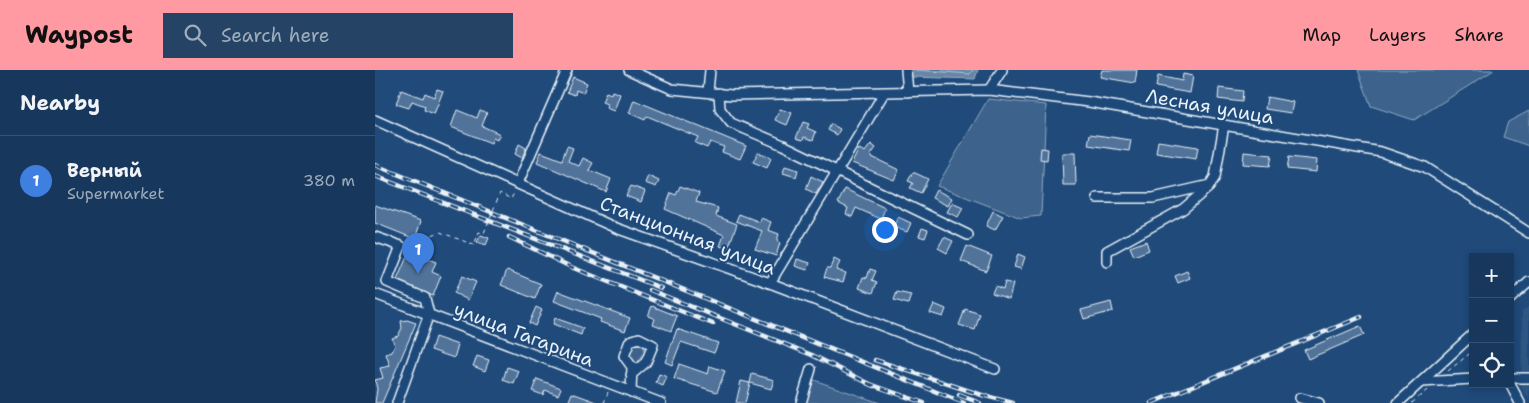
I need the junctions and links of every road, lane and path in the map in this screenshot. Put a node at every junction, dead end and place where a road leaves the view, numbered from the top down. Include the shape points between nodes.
1 (567, 70) edge
2 (629, 70) edge
3 (711, 70) edge
4 (906, 70) edge
5 (1002, 70) edge
6 (989, 90) junction
7 (708, 92) junction
8 (908, 92) junction
9 (719, 93) junction
10 (884, 93) junction
11 (375, 120) edge
12 (1224, 125) junction
13 (839, 172) junction
14 (518, 183) junction
15 (1210, 185) junction
16 (1097, 198) dead end
17 (1529, 233) edge
18 (968, 234) dead end
19 (375, 237) edge
20 (401, 246) junction
21 (1107, 262) dead end
22 (1529, 282) edge
23 (770, 283) junction
24 (375, 294) edge
25 (1511, 298) edge
26 (429, 314) junction
27 (1469, 338) edge
28 (811, 369) dead end
29 (995, 369) dead end
30 (631, 375) dead end
31 (1514, 378) edge
32 (1529, 378) edge
33 (1469, 379) edge
34 (1421, 382) junction
35 (610, 385) junction
36 (1512, 388) edge
37 (631, 392) junction
38 (1300, 398) dead end
39 (397, 403) edge
40 (604, 403) edge
41 (661, 403) edge
42 (801, 403) edge
43 (1319, 403) edge
44 (1398, 403) edge
45 (1521, 403) edge

1 - 14 street
2 - 7 street, Лесная улица via 672,89
3 - 7 street
4 - 8 street
5 - 6 street
6 - 8 street, Лесная улица
6 - 12 street, Лесная улица via 1089,102
7 - 9 street, Лесная улица
8 - 10 street, Лесная улица
9 - 10 street, Лесная улица
9 - 13 street via 720,109 731,123
10 - 13 street
11 - 14 street, Станционная улица
12 - 15 street via 1215,177
12 - 17 street, Лесная улица via 1381,152 1425,167
13 - 18 street
13 - 23 street
14 - 20 path via 511,199 500,194 484,233 479,232 474,244 440,232
14 - 23 street, Станционная улица via 616,228
15 - 16 street via 1153,198
15 - 21 street via 1183,209 1111,248 1107,251
19 - 20 street
20 - 26 street via 387,282 425,298
22 - 25 street
23 - 29 street, Станционная улица
24 - 26 street, улица Гагарина
26 - 35 street, улица Гагарина
26 - 39 street
27 - 34 street
28 - 42 street
30 - 37 street
31 - 32 street
33 - 34 street
34 - 44 street
35 - 37 street, улица Гагарина
35 - 40 path
36 - 45 street
37 - 41 street, улица Гагарина
38 - 43 street

